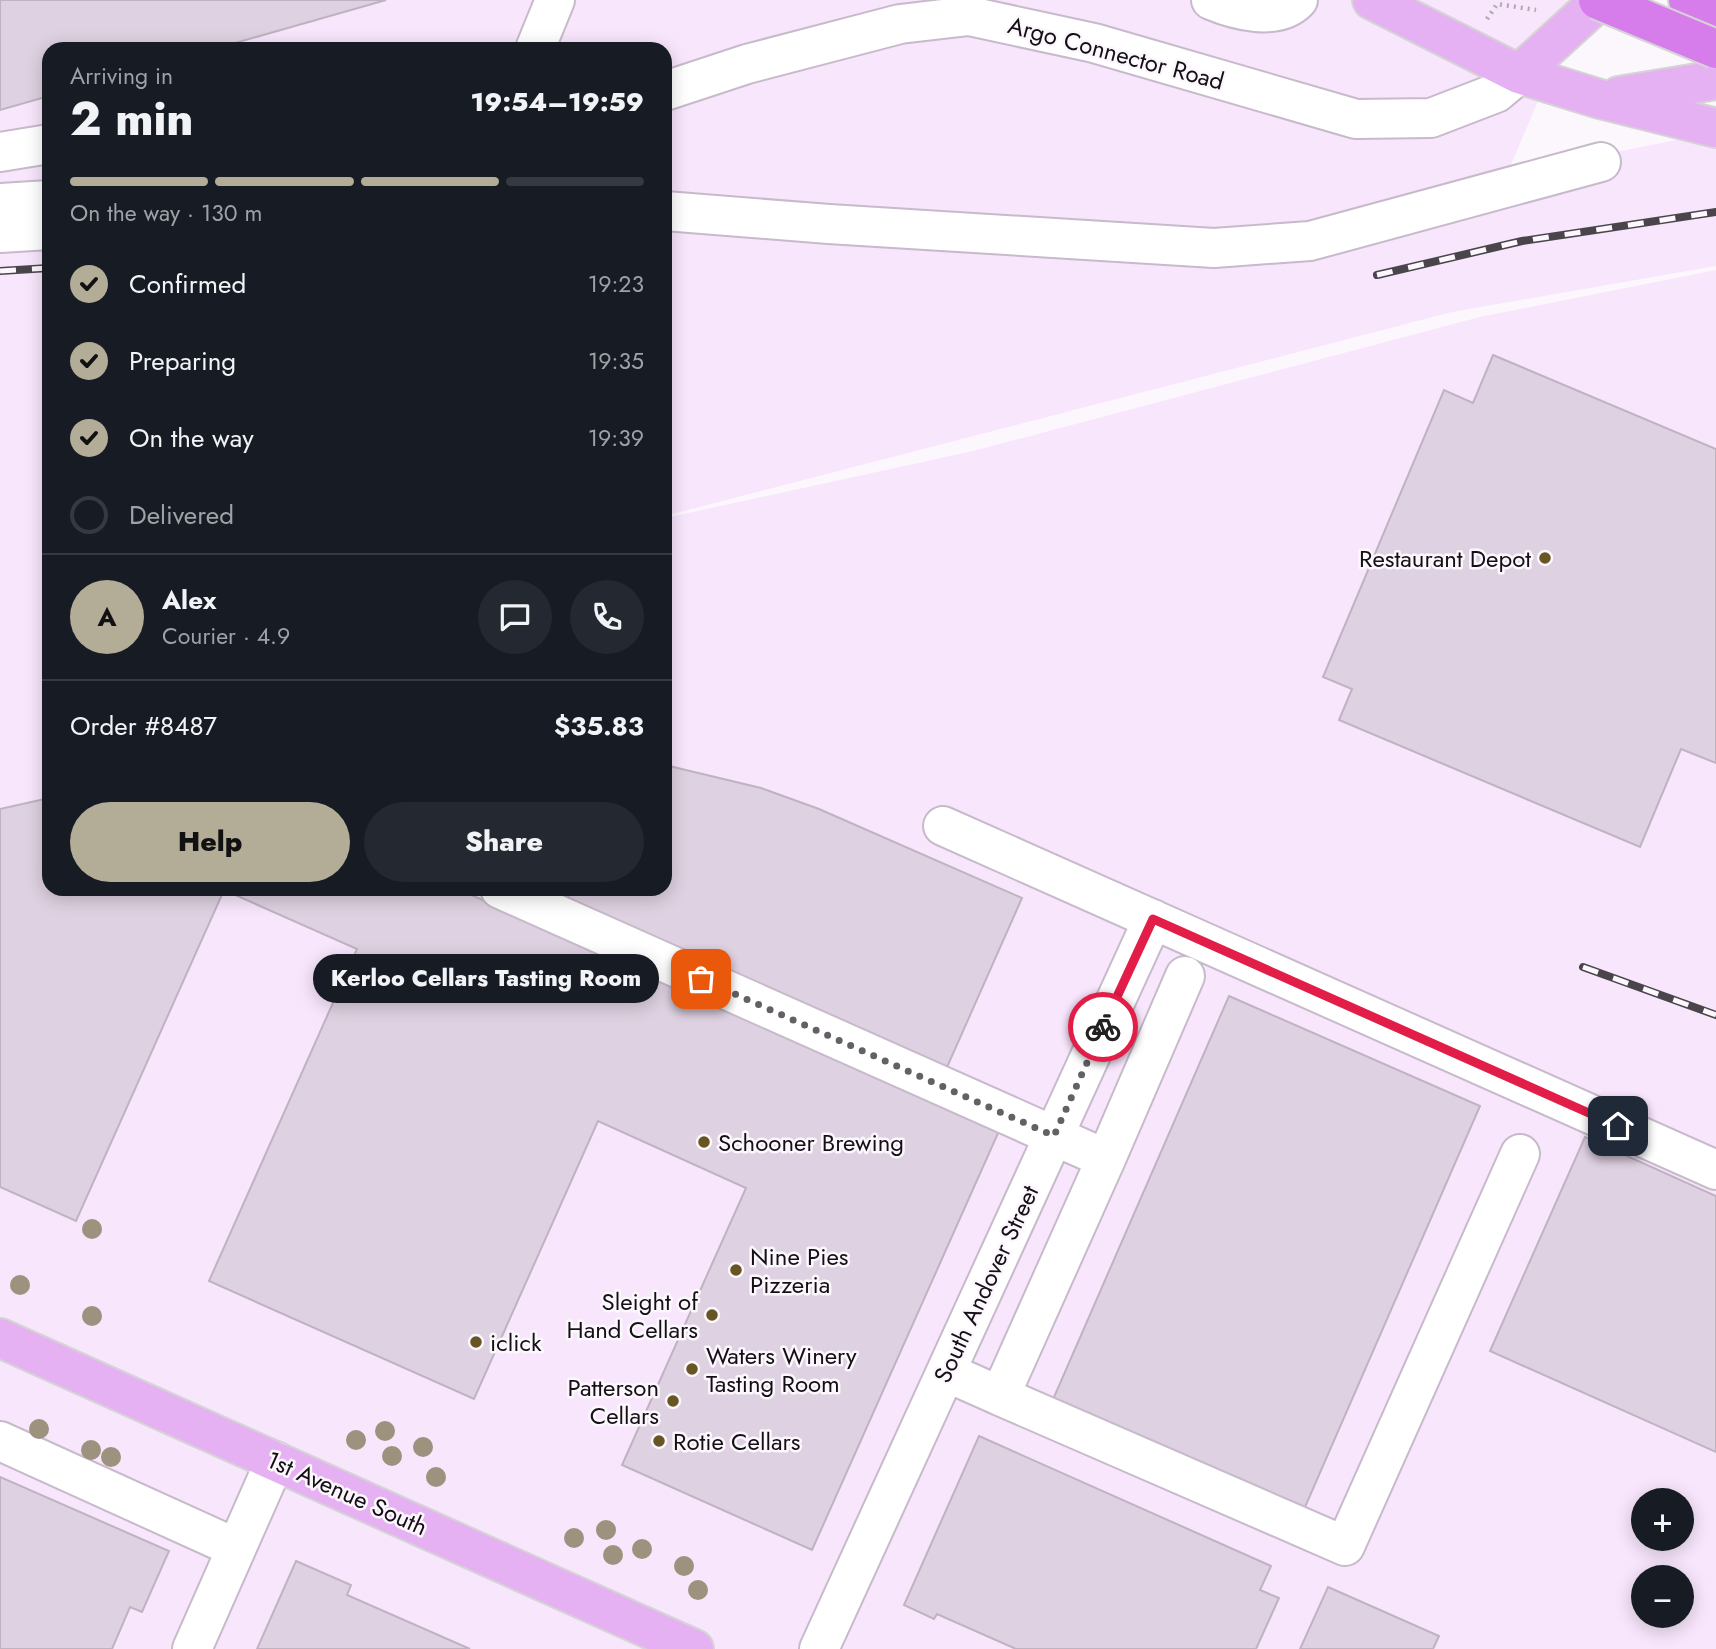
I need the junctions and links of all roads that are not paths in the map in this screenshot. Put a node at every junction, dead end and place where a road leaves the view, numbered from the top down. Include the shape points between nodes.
1 (555, 0) edge
2 (1211, 0) edge
3 (1298, 0) edge
4 (1372, 0) edge
5 (1599, 0) edge
6 (1688, 0) edge
7 (1716, 12) edge
8 (538, 42) edge
9 (1716, 50) edge
10 (1519, 74) junction
11 (1716, 80) edge
12 (672, 88) edge
13 (1600, 99) junction
14 (1716, 128) edge
15 (42, 145) edge
16 (0, 152) edge
17 (1601, 163) dead end
18 (42, 200) edge
19 (0, 203) edge
20 (672, 211) edge
21 (42, 230) edge
22 (0, 233) edge
23 (943, 826) dead end
24 (516, 896) edge
25 (1148, 931) junction
26 (1185, 976) dead end
27 (1054, 1136) junction
28 (1520, 1154) dead end
29 (1106, 1159) junction
30 (1716, 1170) edge
31 (0, 1338) edge
32 (946, 1373) junction
33 (1000, 1396) junction
34 (0, 1441) edge
35 (275, 1461) junction
36 (236, 1548) junction
37 (191, 1649) edge
38 (694, 1649) edge
39 (818, 1649) edge

1 - 8 street
2 - 3 street via 1268,13
4 - 10 main road
5 - 9 highway, bridge
5 - 10 main road
6 - 7 highway
10 - 12 street, Argo Connector Road via 1496,93 1431,118 1356,119 1094,43 969,16 900,24
10 - 13 main road
11 - 13 main road
13 - 14 main road
15 - 16 street
17 - 20 street via 1310,241 1214,248
18 - 19 street
21 - 22 street
23 - 25 street
24 - 27 street
25 - 27 street, South Andover Street
25 - 30 street
26 - 29 street
27 - 29 street
27 - 32 street, South Andover Street
28 - 33 street via 1345,1546
29 - 33 street
31 - 35 main road, 1st Avenue South
32 - 33 street
32 - 39 street, South Andover Street
34 - 36 street
35 - 36 street
35 - 38 main road, 1st Avenue South
36 - 37 street

